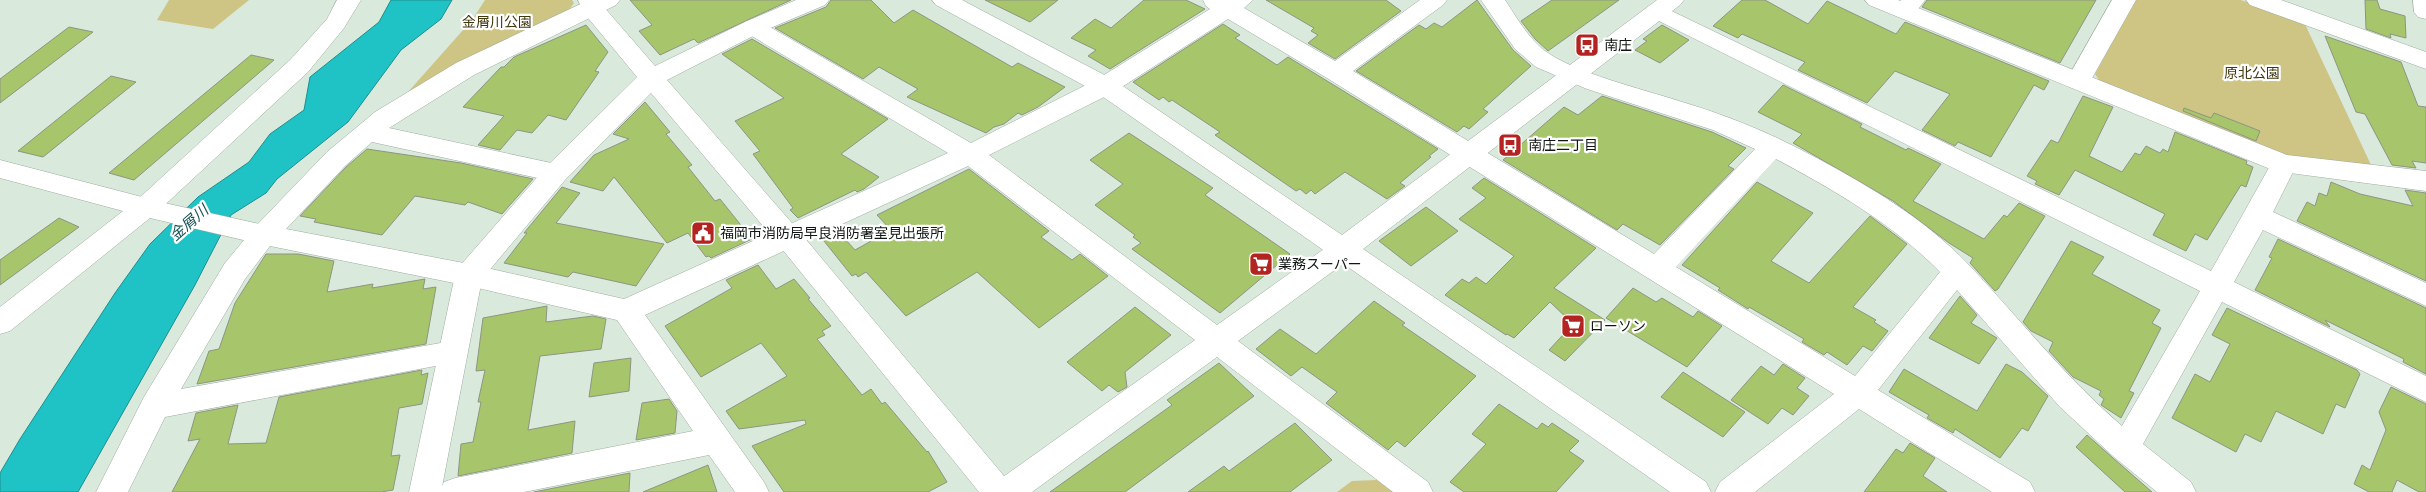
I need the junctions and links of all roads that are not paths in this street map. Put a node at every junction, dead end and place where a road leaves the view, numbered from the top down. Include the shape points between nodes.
1 (349, 0) edge
2 (816, 0) edge
3 (944, 0) edge
4 (1435, 0) edge
5 (1493, 0) edge
6 (1877, 0) edge
7 (2124, 0) edge
8 (2258, 0) edge
9 (2425, 0) edge
10 (597, 3) edge
11 (1227, 3) edge
12 (1664, 6) edge
13 (1909, 6) edge
14 (2426, 12) edge
15 (753, 27) junction
16 (2426, 61) edge
17 (1336, 72) junction
18 (1575, 74) junction
19 (651, 78) junction
20 (2078, 81) junction
21 (1105, 86) junction
22 (368, 132) junction
23 (1773, 146) junction
24 (970, 154) junction
25 (1470, 155) junction
26 (2284, 164) junction
27 (0, 169) edge
28 (556, 173) junction
29 (2426, 181) edge
30 (157, 211) junction
31 (2257, 216) junction
32 (264, 235) junction
33 (788, 237) junction
34 (1341, 251) junction
35 (1657, 269) junction
36 (1957, 270) junction
37 (468, 276) junction
38 (2216, 287) junction
39 (2426, 295) edge
40 (626, 311) junction
41 (0, 323) edge
42 (1217, 340) junction
43 (452, 353) junction
44 (2426, 390) edge
45 (1859, 392) junction
46 (155, 406) junction
47 (717, 440) junction
48 (2125, 448) junction
49 (112, 492) edge
50 (425, 492) edge
51 (455, 492) edge
52 (753, 492) edge
53 (998, 492) edge
54 (1007, 492) edge
55 (1417, 492) edge
56 (1694, 492) edge
57 (1731, 492) edge
58 (2019, 492) edge
59 (2180, 492) edge

1 - 30 street via 336,23 299,66
2 - 15 street
3 - 21 street
4 - 17 street
5 - 18 street via 1535,55
6 - 13 street
7 - 20 street
8 - 16 street
9 - 14 street
10 - 19 street
10 - 22 street via 465,70 384,118
11 - 17 street
11 - 21 street
12 - 18 street
12 - 38 street
13 - 20 street
15 - 19 street
15 - 24 street
17 - 25 street
18 - 23 street via 1618,92 1721,124
18 - 25 street
19 - 28 street
19 - 33 street
20 - 26 street
21 - 24 street
21 - 34 street
22 - 28 street
22 - 32 street via 336,159
23 - 35 street
23 - 36 street via 1874,204 1930,244
24 - 33 street
24 - 42 street
25 - 34 street
25 - 35 street
26 - 29 street
26 - 31 street
27 - 30 street
28 - 37 street
30 - 32 street
30 - 41 street
31 - 38 street
31 - 39 street
32 - 37 street
32 - 46 street via 235,270
33 - 40 street
33 - 53 street
34 - 42 street
34 - 56 street
35 - 45 street
36 - 45 street
36 - 48 street via 2058,385
37 - 40 street
37 - 43 street
38 - 44 street
38 - 48 street
40 - 47 street
42 - 54 street
42 - 55 street
43 - 46 street
43 - 50 street
45 - 57 street
45 - 58 street
46 - 49 street
47 - 51 street
47 - 52 street
48 - 59 street

